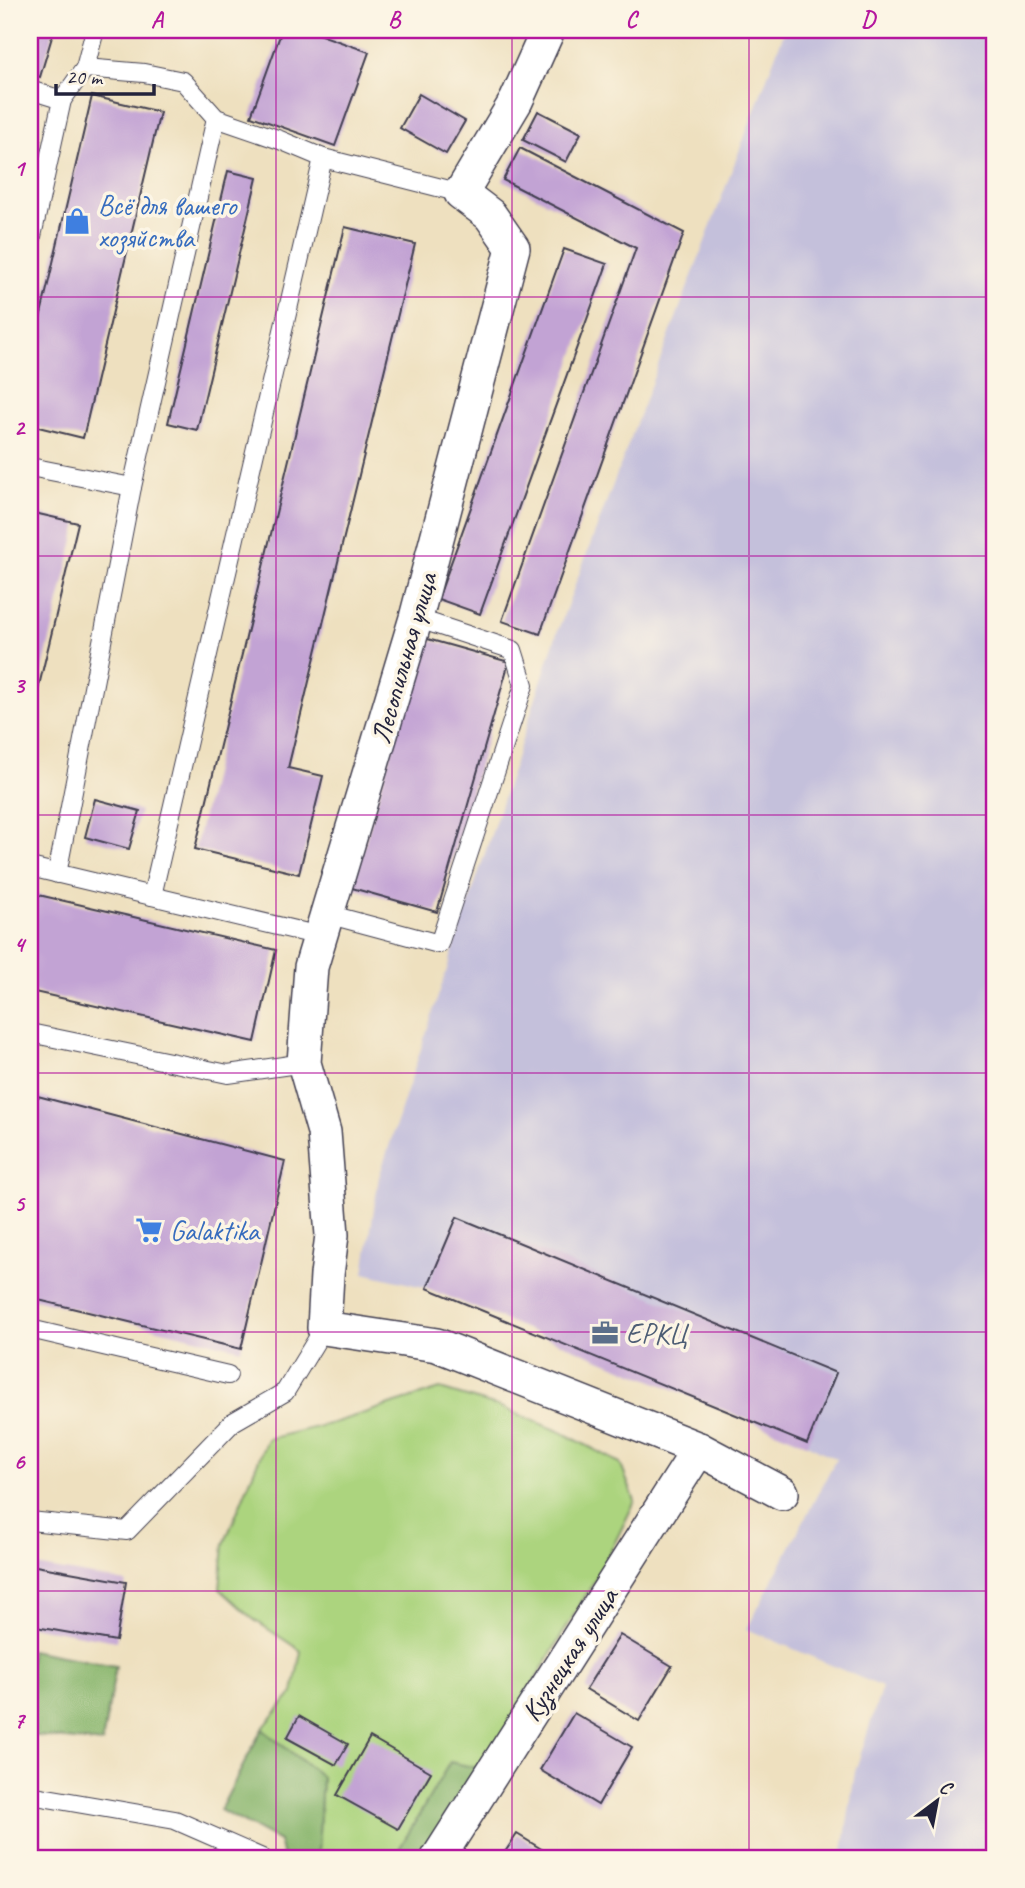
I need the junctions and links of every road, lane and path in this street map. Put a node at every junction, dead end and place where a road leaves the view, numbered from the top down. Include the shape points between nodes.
1 (95, 30) edge
2 (548, 30) edge
3 (85, 68) junction
4 (30, 90) edge
5 (62, 100) junction
6 (216, 118) junction
7 (323, 158) junction
8 (461, 193) junction
9 (30, 246) edge
10 (30, 467) edge
11 (132, 487) junction
12 (416, 618) junction
13 (30, 867) edge
14 (57, 874) junction
15 (152, 896) junction
16 (324, 925) junction
17 (30, 1033) edge
18 (304, 1063) junction
19 (324, 1328) junction
20 (30, 1329) edge
21 (228, 1375) dead end
22 (699, 1449) junction
23 (782, 1493) dead end
24 (30, 1521) edge
25 (30, 1795) edge
26 (262, 1858) edge
27 (438, 1858) edge

1 - 3 lane
2 - 8 street via 516,101
3 - 5 lane
3 - 6 lane via 183,81
4 - 5 lane
5 - 9 lane
6 - 7 lane
6 - 11 lane
7 - 8 lane
7 - 15 lane
8 - 12 street, Лесопильная улица via 490,215 513,248
10 - 11 lane
11 - 14 lane
12 - 16 street, Лесопильная улица
12 - 16 lane via 513,650 524,685 439,944
13 - 14 lane
14 - 15 lane
15 - 16 lane
16 - 18 street, Лесопильная улица via 311,967
17 - 18 lane via 228,1074
18 - 19 street, Лесопильная улица via 324,1132 332,1235
19 - 22 street via 437,1345
19 - 24 lane via 285,1392 233,1422 127,1531
20 - 21 lane
22 - 23 street
22 - 27 street, Кузнецкая улица
25 - 26 lane via 175,1820

